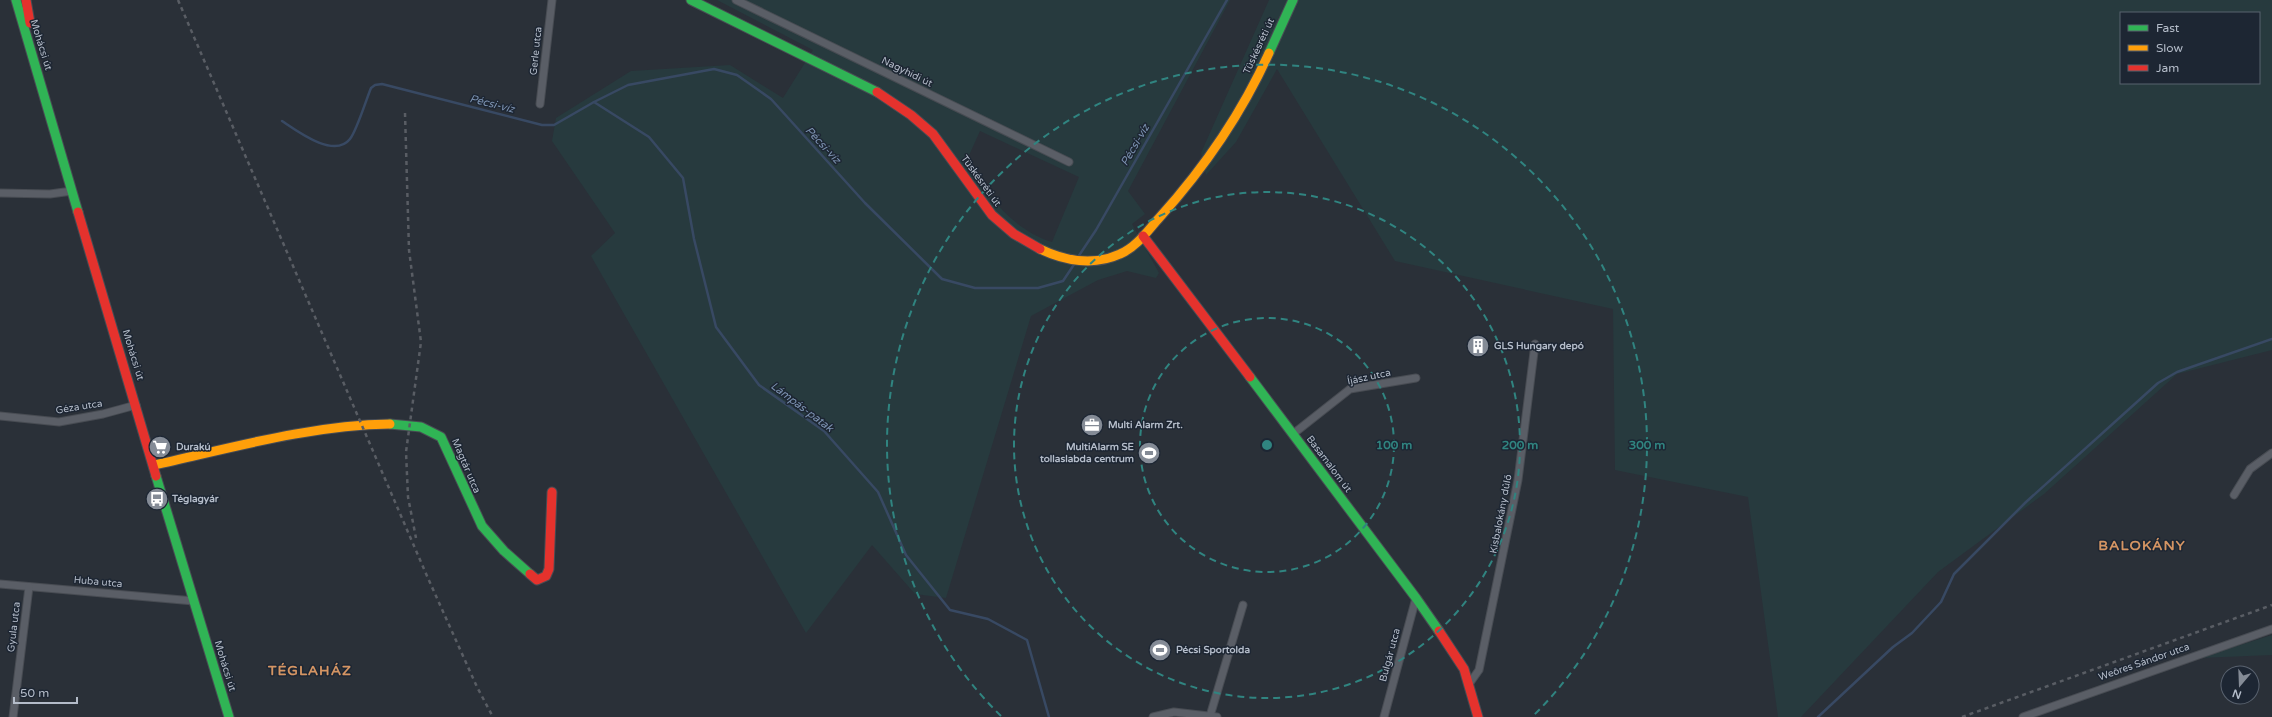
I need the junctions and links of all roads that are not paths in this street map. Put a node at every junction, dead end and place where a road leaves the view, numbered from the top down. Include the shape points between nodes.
1 (16, 0) edge
2 (26, 0) edge
3 (552, 0) edge
4 (691, 0) edge
5 (736, 0) edge
6 (1293, 0) edge
7 (29, 42) junction
8 (540, 104) dead end
9 (1069, 162) dead end
10 (72, 191) junction
11 (0, 193) edge
12 (1143, 236) junction
13 (1535, 344) dead end
14 (1416, 378) dead end
15 (136, 405) junction
16 (0, 416) edge
17 (1293, 434) junction
18 (2272, 453) edge
19 (154, 465) junction
20 (552, 492) dead end
21 (2234, 495) dead end
22 (0, 584) edge
23 (30, 587) junction
24 (1416, 598) junction
25 (194, 601) junction
26 (1243, 605) dead end
27 (2272, 629) edge
28 (1469, 684) junction
29 (2027, 716) edge
30 (13, 717) edge
31 (229, 717) edge
32 (1153, 717) edge
33 (1213, 717) edge
34 (1384, 717) edge
35 (1478, 717) edge

1 - 7 street, Mohácsi út
2 - 7 street via 32,29
3 - 8 street, Gerle utca
4 - 12 street, Tüskésréti út via 879,93 896,104 922,124 939,142 977,197 1001,224 1039,248 1066,259 1084,262 1103,260 1120,254
5 - 9 street, Nagyhidi út
6 - 12 street, Tüskésréti út via 1240,112 1173,203
7 - 10 street, Mohácsi út
10 - 11 street via 50,194
10 - 15 street, Mohácsi út
12 - 17 street, Basamalom út
13 - 28 street, Kisbalokány dűlő via 1518,480 1479,670
14 - 17 street, Íjász utca via 1350,389
15 - 16 street, Géza utca via 59,422
15 - 19 street, Mohácsi út
17 - 24 street, Basamalom út
18 - 21 street via 2250,469
19 - 20 street, Magtár utca via 304,432 387,424 423,427 436,433 445,442 484,530 537,580 546,576 549,569
19 - 25 street, Mohácsi út
22 - 23 street, Huba utca
23 - 25 street, Huba utca
23 - 30 street, Gyula utca
24 - 28 street, Basamalom út via 1464,669
24 - 34 street, Bulgár utca
25 - 31 street, Mohácsi út
26 - 33 street
27 - 29 street, Weöres Sándor utca
28 - 35 street, Basamalom út
32 - 33 street via 1174,712

